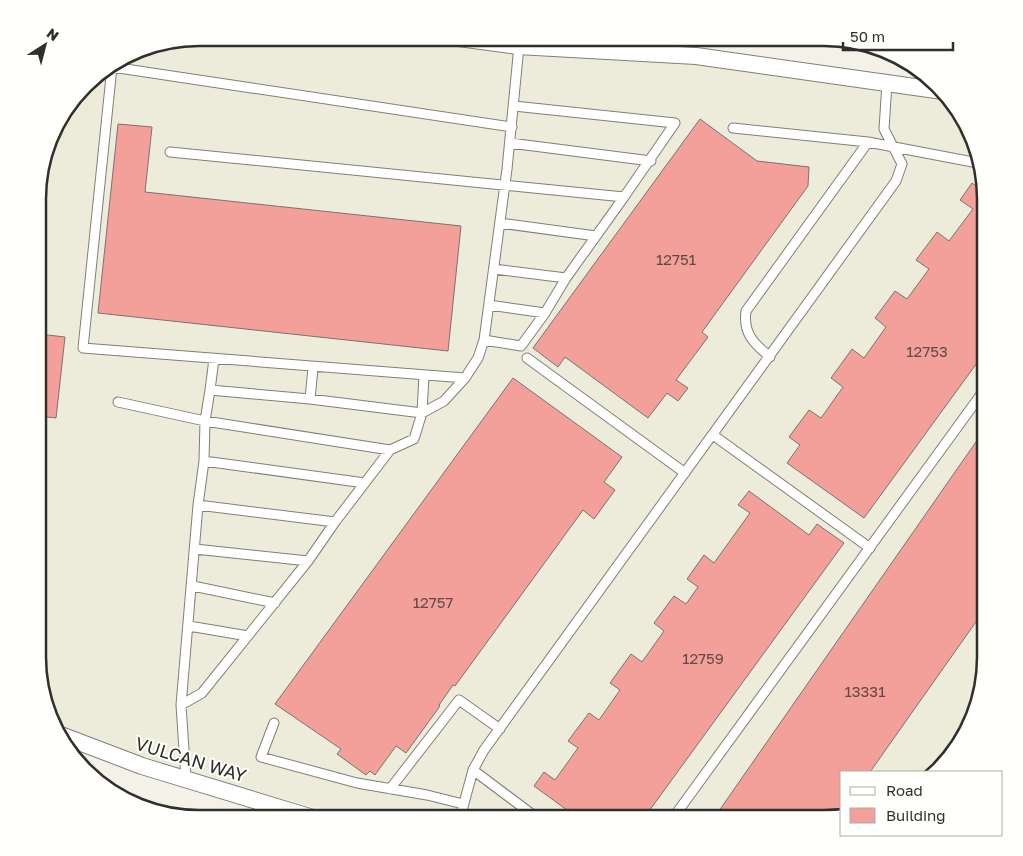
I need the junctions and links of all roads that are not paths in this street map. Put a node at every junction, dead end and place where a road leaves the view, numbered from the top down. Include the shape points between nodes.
1 (519, 47) edge
2 (537, 47) edge
3 (121, 68) edge
4 (111, 74) edge
5 (887, 83) junction
6 (931, 90) edge
7 (514, 106) junction
8 (512, 127) junction
9 (733, 128) dead end
10 (868, 142) junction
11 (510, 143) junction
12 (896, 148) junction
13 (170, 152) dead end
14 (652, 160) junction
15 (972, 162) edge
16 (505, 186) junction
17 (624, 197) junction
18 (500, 223) junction
19 (596, 236) junction
20 (494, 268) junction
21 (566, 278) junction
22 (489, 305) junction
23 (545, 313) junction
24 (484, 340) junction
25 (770, 357) junction
26 (527, 358) dead end
27 (214, 359) junction
28 (313, 368) junction
29 (424, 375) junction
30 (465, 378) junction
31 (210, 390) junction
32 (310, 399) junction
33 (976, 401) edge
34 (118, 402) dead end
35 (422, 413) junction
36 (205, 421) junction
37 (713, 435) junction
38 (390, 450) junction
39 (204, 461) junction
40 (685, 473) junction
41 (364, 483) junction
42 (198, 505) junction
43 (334, 522) junction
44 (870, 548) junction
45 (195, 549) junction
46 (308, 561) junction
47 (193, 586) junction
48 (275, 603) junction
49 (189, 626) junction
50 (248, 636) junction
51 (181, 705) junction
52 (274, 723) dead end
53 (500, 729) junction
54 (70, 739) edge
55 (473, 770) junction
56 (186, 779) junction
57 (390, 789) junction
58 (463, 804) junction
59 (526, 809) edge
60 (679, 809) edge
61 (286, 810) edge
62 (462, 810) edge

1 - 7 lane
2 - 5 street via 696,56
3 - 8 lane
4 - 27 lane via 83,348
5 - 6 street
5 - 12 lane via 884,129
7 - 8 lane
7 - 14 lane via 675,123
8 - 11 lane
9 - 10 lane
10 - 12 lane
10 - 25 lane via 746,311 744,326 756,345
11 - 14 lane
11 - 16 lane
12 - 15 lane
12 - 25 lane via 902,164 896,181
13 - 16 lane
14 - 17 lane
16 - 17 lane
16 - 18 lane
17 - 19 lane
18 - 19 lane
18 - 20 lane
19 - 21 lane
20 - 21 lane
20 - 22 lane
21 - 23 lane
22 - 23 lane
22 - 24 lane
23 - 24 lane via 521,346
24 - 30 lane via 478,358
25 - 37 lane
26 - 40 lane
27 - 28 lane
27 - 31 lane
28 - 29 lane
28 - 32 lane
29 - 30 lane
29 - 35 lane
30 - 35 lane via 444,401
31 - 32 lane
31 - 36 lane
32 - 35 lane
33 - 44 lane
34 - 36 lane
35 - 38 lane via 414,439
36 - 38 lane
36 - 39 lane
37 - 40 lane
37 - 44 lane
38 - 41 lane
39 - 41 lane
39 - 42 lane
40 - 53 lane
41 - 43 lane
42 - 43 lane
42 - 45 lane
43 - 46 lane
44 - 60 lane
45 - 46 lane
45 - 47 lane
46 - 48 lane
47 - 48 lane
47 - 49 lane
48 - 50 lane
49 - 50 lane
49 - 51 lane
50 - 51 lane via 202,693
51 - 56 lane
52 - 57 lane via 262,757
53 - 55 lane
53 - 57 lane via 459,700
54 - 56 street, VULCAN WAY
55 - 58 lane
55 - 59 lane
56 - 61 street, VULCAN WAY
57 - 58 lane
58 - 62 lane

